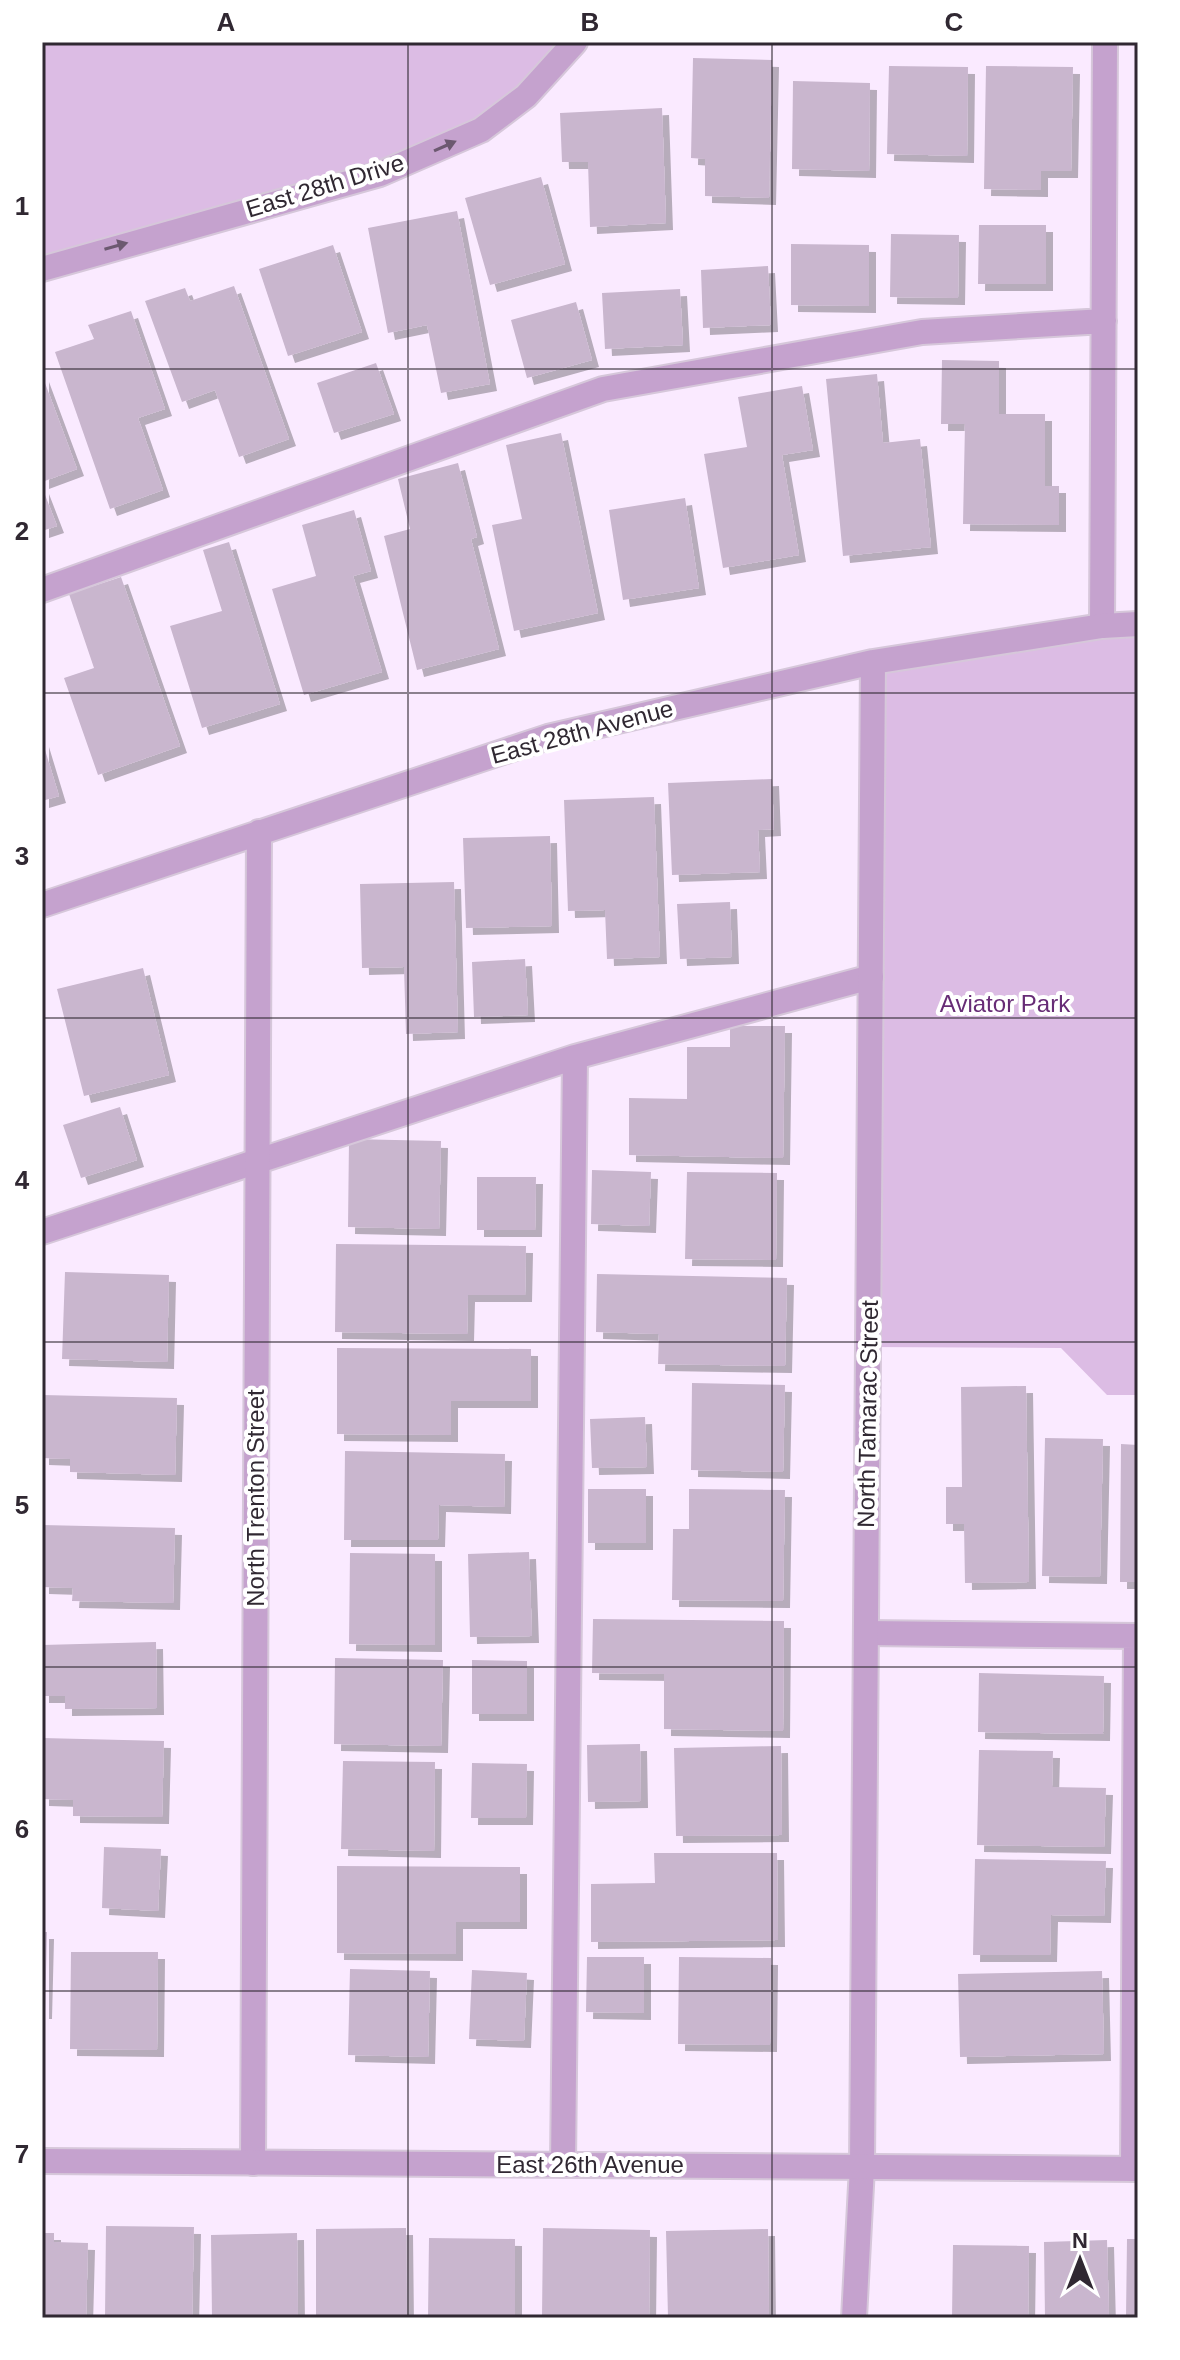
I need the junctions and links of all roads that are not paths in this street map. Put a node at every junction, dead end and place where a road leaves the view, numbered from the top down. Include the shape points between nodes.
1 (575, 42) edge
2 (1105, 42) edge
3 (42, 269) edge
4 (1104, 321) junction
5 (42, 590) edge
6 (1138, 624) edge
7 (1102, 626) junction
8 (873, 662) junction
9 (259, 832) junction
10 (42, 905) edge
11 (871, 977) junction
12 (575, 1057) junction
13 (257, 1164) junction
14 (42, 1232) edge
15 (866, 1633) junction
16 (1137, 1636) edge
17 (42, 2161) edge
18 (253, 2163) junction
19 (563, 2165) junction
20 (862, 2167) junction
21 (1135, 2169) edge
22 (854, 2318) edge

3 -> 1 street, East 28th Drive via 380,174 481,130 526,96
2 - 4 street
4 - 5 street via 922,332 603,389
4 - 7 street
6 - 7 street, East 28th Avenue
7 - 8 street, East 28th Avenue
8 - 9 street, East 28th Avenue via 548,737
8 - 11 street, North Tamarac Street
9 - 10 street, East 28th Avenue
9 - 13 street, North Trenton Street
11 - 12 street
11 - 15 street, North Tamarac Street
12 - 13 street
12 - 19 street
13 - 14 street
13 - 18 street, North Trenton Street
15 - 16 street
15 - 20 street, North Tamarac Street
16 - 21 street
17 - 18 street, East 26th Avenue
18 - 19 street, East 26th Avenue
19 - 20 street, East 26th Avenue
20 - 21 street, East 26th Avenue
20 - 22 street, North Tamarac Street

